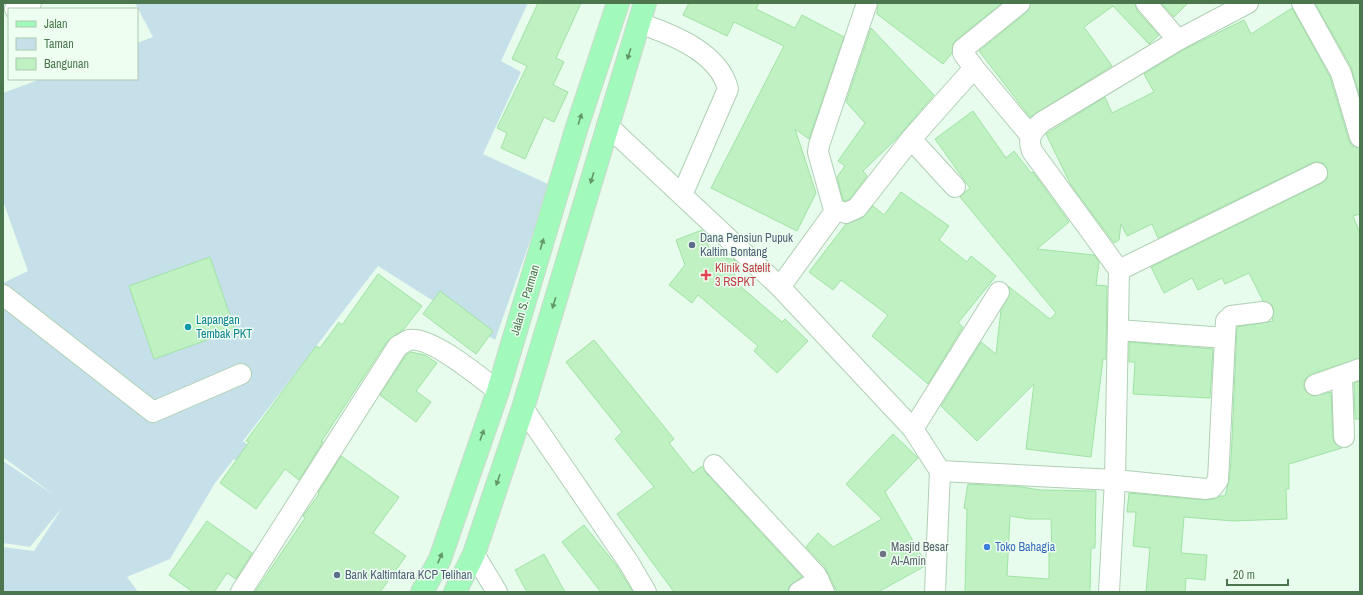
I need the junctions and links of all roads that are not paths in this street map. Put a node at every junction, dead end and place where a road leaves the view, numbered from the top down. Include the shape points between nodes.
1 (31, 3) edge
2 (618, 3) edge
3 (867, 3) edge
4 (1020, 3) edge
5 (1146, 3) edge
6 (1248, 3) edge
7 (1302, 3) edge
8 (18, 8) edge
9 (642, 13) edge
10 (1178, 40) junction
11 (974, 68) junction
12 (607, 125) junction
13 (1030, 135) junction
14 (1360, 137) edge
15 (911, 139) junction
16 (1317, 173) dead end
17 (955, 188) dead end
18 (682, 195) junction
19 (836, 210) junction
20 (1119, 270) junction
21 (780, 287) junction
22 (999, 292) dead end
23 (3, 295) edge
24 (1263, 312) dead end
25 (1118, 330) junction
26 (1225, 338) junction
27 (1360, 370) edge
28 (241, 374) dead end
29 (1342, 377) junction
30 (1315, 385) dead end
31 (498, 391) junction
32 (523, 408) junction
33 (913, 428) junction
34 (1344, 437) dead end
35 (714, 465) dead end
36 (940, 471) junction
37 (1115, 480) junction
38 (474, 554) junction
39 (821, 586) edge
40 (241, 592) edge
41 (422, 592) edge
42 (455, 592) edge
43 (497, 592) edge
44 (646, 592) edge
45 (799, 592) edge
46 (935, 592) edge
47 (1109, 592) edge

1 - 8 street
31 -> 2 main road, Jalan S. Parman via 576,130
3 - 19 street via 819,145 818,152
4 - 11 street via 963,49
5 - 10 street
6 - 10 street
7 - 14 street via 1341,73
9 -> 12 main road
9 - 18 street via 696,48 719,69 728,89
10 - 13 street via 1042,122
11 - 13 street
11 - 15 street
12 - 18 street
12 -> 32 main road
13 - 20 street via 1029,144 1032,151
15 - 17 street
15 - 19 street via 857,208 846,213
16 - 20 street
18 - 21 street
19 - 21 street
20 - 25 street
21 - 33 street
22 - 33 street
23 - 28 street via 153,412
24 - 26 street via 1230,316 1226,321
25 - 26 street
25 - 37 street
26 - 37 street via 1216,484 1206,489
27 - 29 street
29 - 30 street
29 - 34 street
31 - 40 street via 426,342 409,340 398,346
41 -> 31 main road, Jalan S. Parman via 440,559
32 -> 38 main road
32 - 44 street
33 - 36 street
35 - 39 street
36 - 37 street
36 - 46 street
37 - 47 street
38 - 42 main road
38 - 43 street
39 - 45 street

